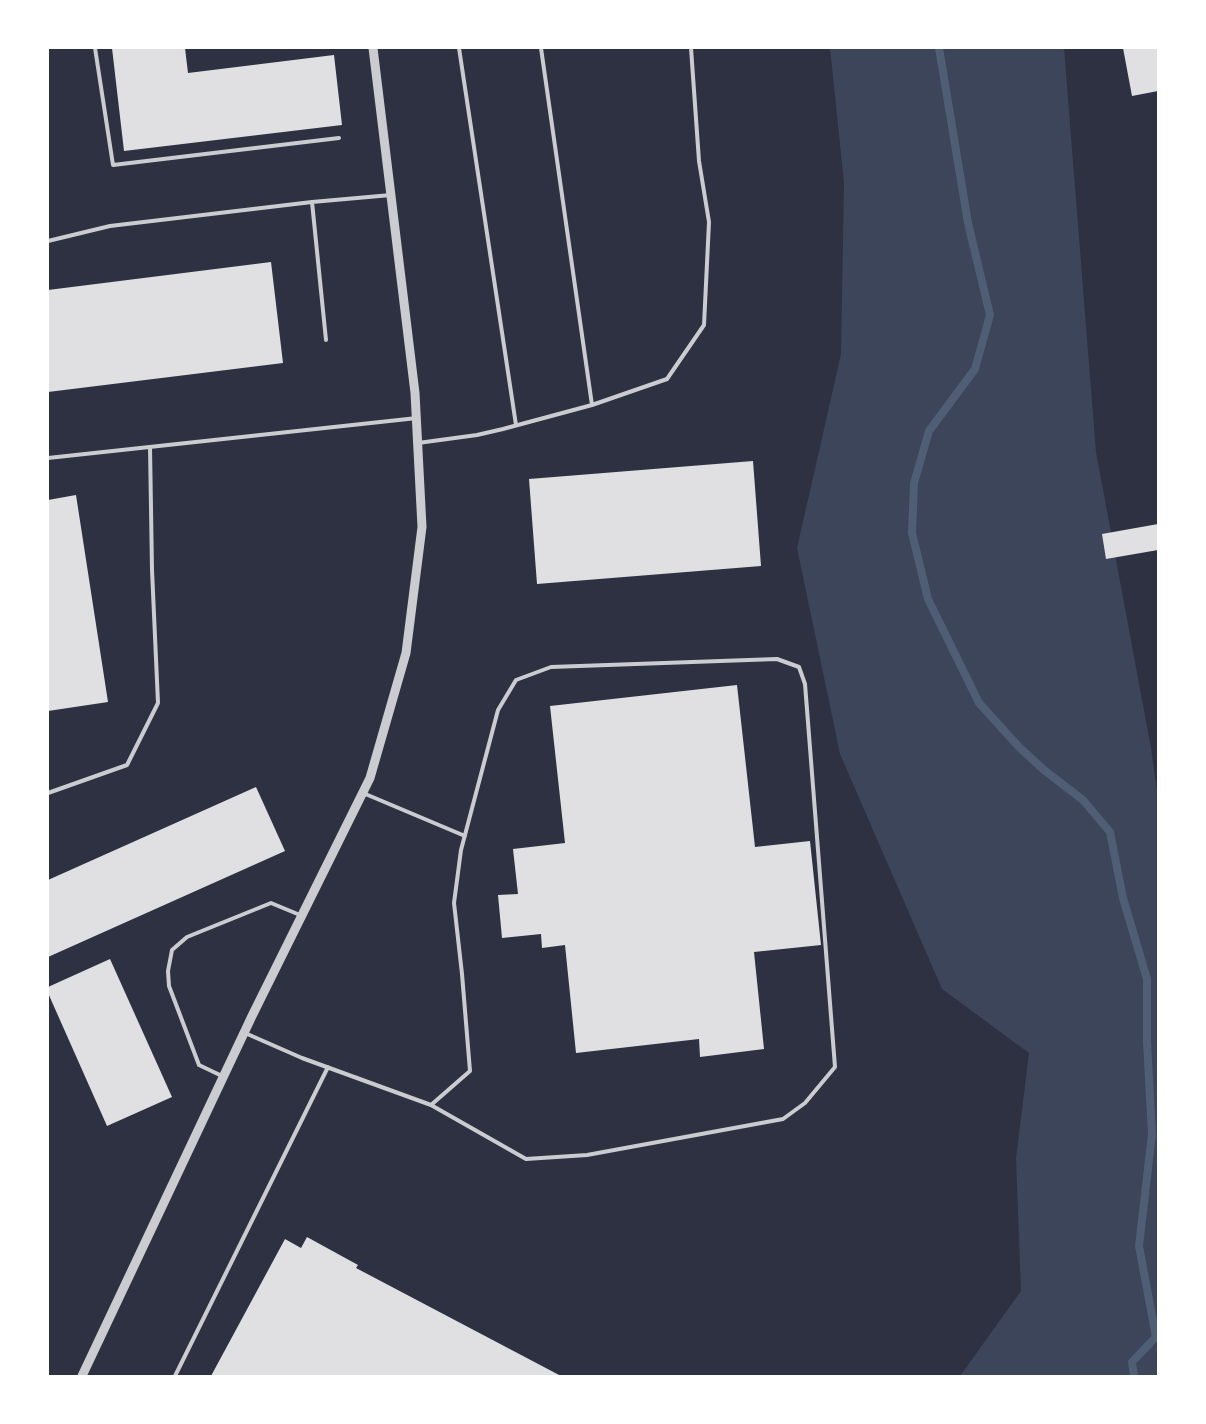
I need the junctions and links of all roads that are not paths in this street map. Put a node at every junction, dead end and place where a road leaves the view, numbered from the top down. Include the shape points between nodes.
1 (95, 48) edge
2 (374, 48) edge
3 (459, 48) edge
4 (541, 48) edge
5 (691, 48) edge
6 (339, 138) dead end
7 (391, 195) junction
8 (312, 202) junction
9 (48, 241) edge
10 (326, 340) dead end
11 (592, 405) junction
12 (417, 418) junction
13 (516, 425) junction
14 (418, 443) junction
15 (150, 447) junction
16 (48, 458) edge
17 (48, 793) edge
18 (363, 793) junction
19 (465, 836) junction
20 (302, 916) junction
21 (245, 1032) junction
22 (328, 1067) junction
23 (224, 1077) junction
24 (431, 1106) junction
25 (82, 1376) edge
26 (175, 1376) edge

1 - 6 lane via 113,165
2 - 7 street
3 - 13 lane
4 - 11 lane
5 - 11 lane via 699,162 710,222 704,325 666,379
7 - 8 lane
7 - 12 street
8 - 9 lane via 110,226
8 - 10 lane
11 - 13 lane
12 - 14 street
12 - 15 lane
13 - 14 lane via 478,435
14 - 18 street via 422,527 406,653
15 - 16 lane
15 - 17 lane via 158,703 127,765
18 - 19 lane
18 - 20 street
19 - 24 lane via 454,903 470,1070
19 - 24 lane via 498,710 516,680 551,667 777,659 799,667 805,684 835,1067 805,1103 783,1119 587,1155 526,1159
20 - 21 street
20 - 23 lane via 271,903 187,937 172,950 169,986 199,1064
21 - 22 lane
21 - 23 street
22 - 24 lane
22 - 26 lane
23 - 25 street

